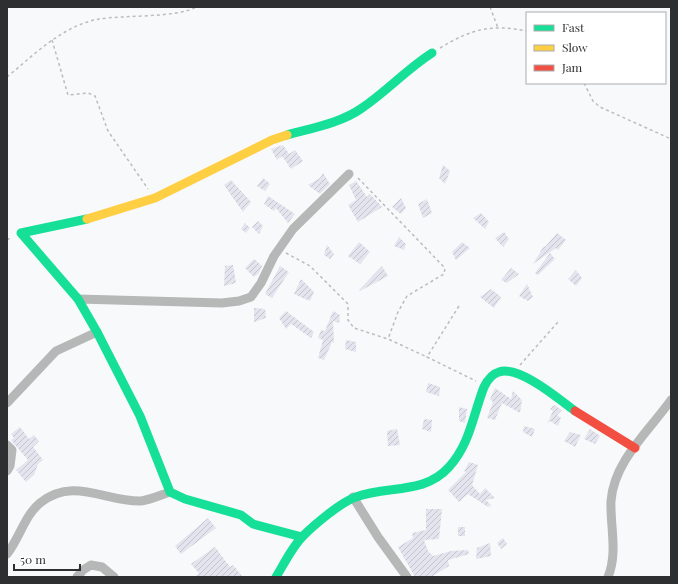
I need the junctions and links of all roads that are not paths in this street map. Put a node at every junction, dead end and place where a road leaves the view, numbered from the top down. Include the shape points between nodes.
1 (432, 53) road end
2 (349, 174) road end
3 (78, 299) junction
4 (98, 332) junction
5 (671, 400) edge
6 (7, 403) edge
7 (7, 445) edge
8 (634, 448) junction
9 (7, 471) edge
10 (170, 492) junction
11 (352, 497) junction
12 (302, 537) junction
13 (7, 554) edge
14 (77, 577) edge
15 (114, 577) edge
16 (276, 577) edge
17 (407, 577) edge
18 (608, 577) edge

1 - 3 street via 413,65 362,108 346,117 272,140 155,198 90,218 21,233
2 - 3 street via 293,229 278,249 251,297 222,303
3 - 4 street
4 - 6 street via 56,351
4 - 10 street via 140,416
5 - 8 street
7 - 9 street via 12,450
8 - 11 street via 514,373 497,372 485,385 465,446 442,475 424,486 371,492
8 - 18 street via 620,467 611,500 613,546
10 - 12 street via 185,499 241,515 253,524
10 - 13 street via 141,501 88,490 68,490 54,495 40,503
11 - 12 street
11 - 17 street
12 - 16 street
14 - 15 street via 91,565 102,567

